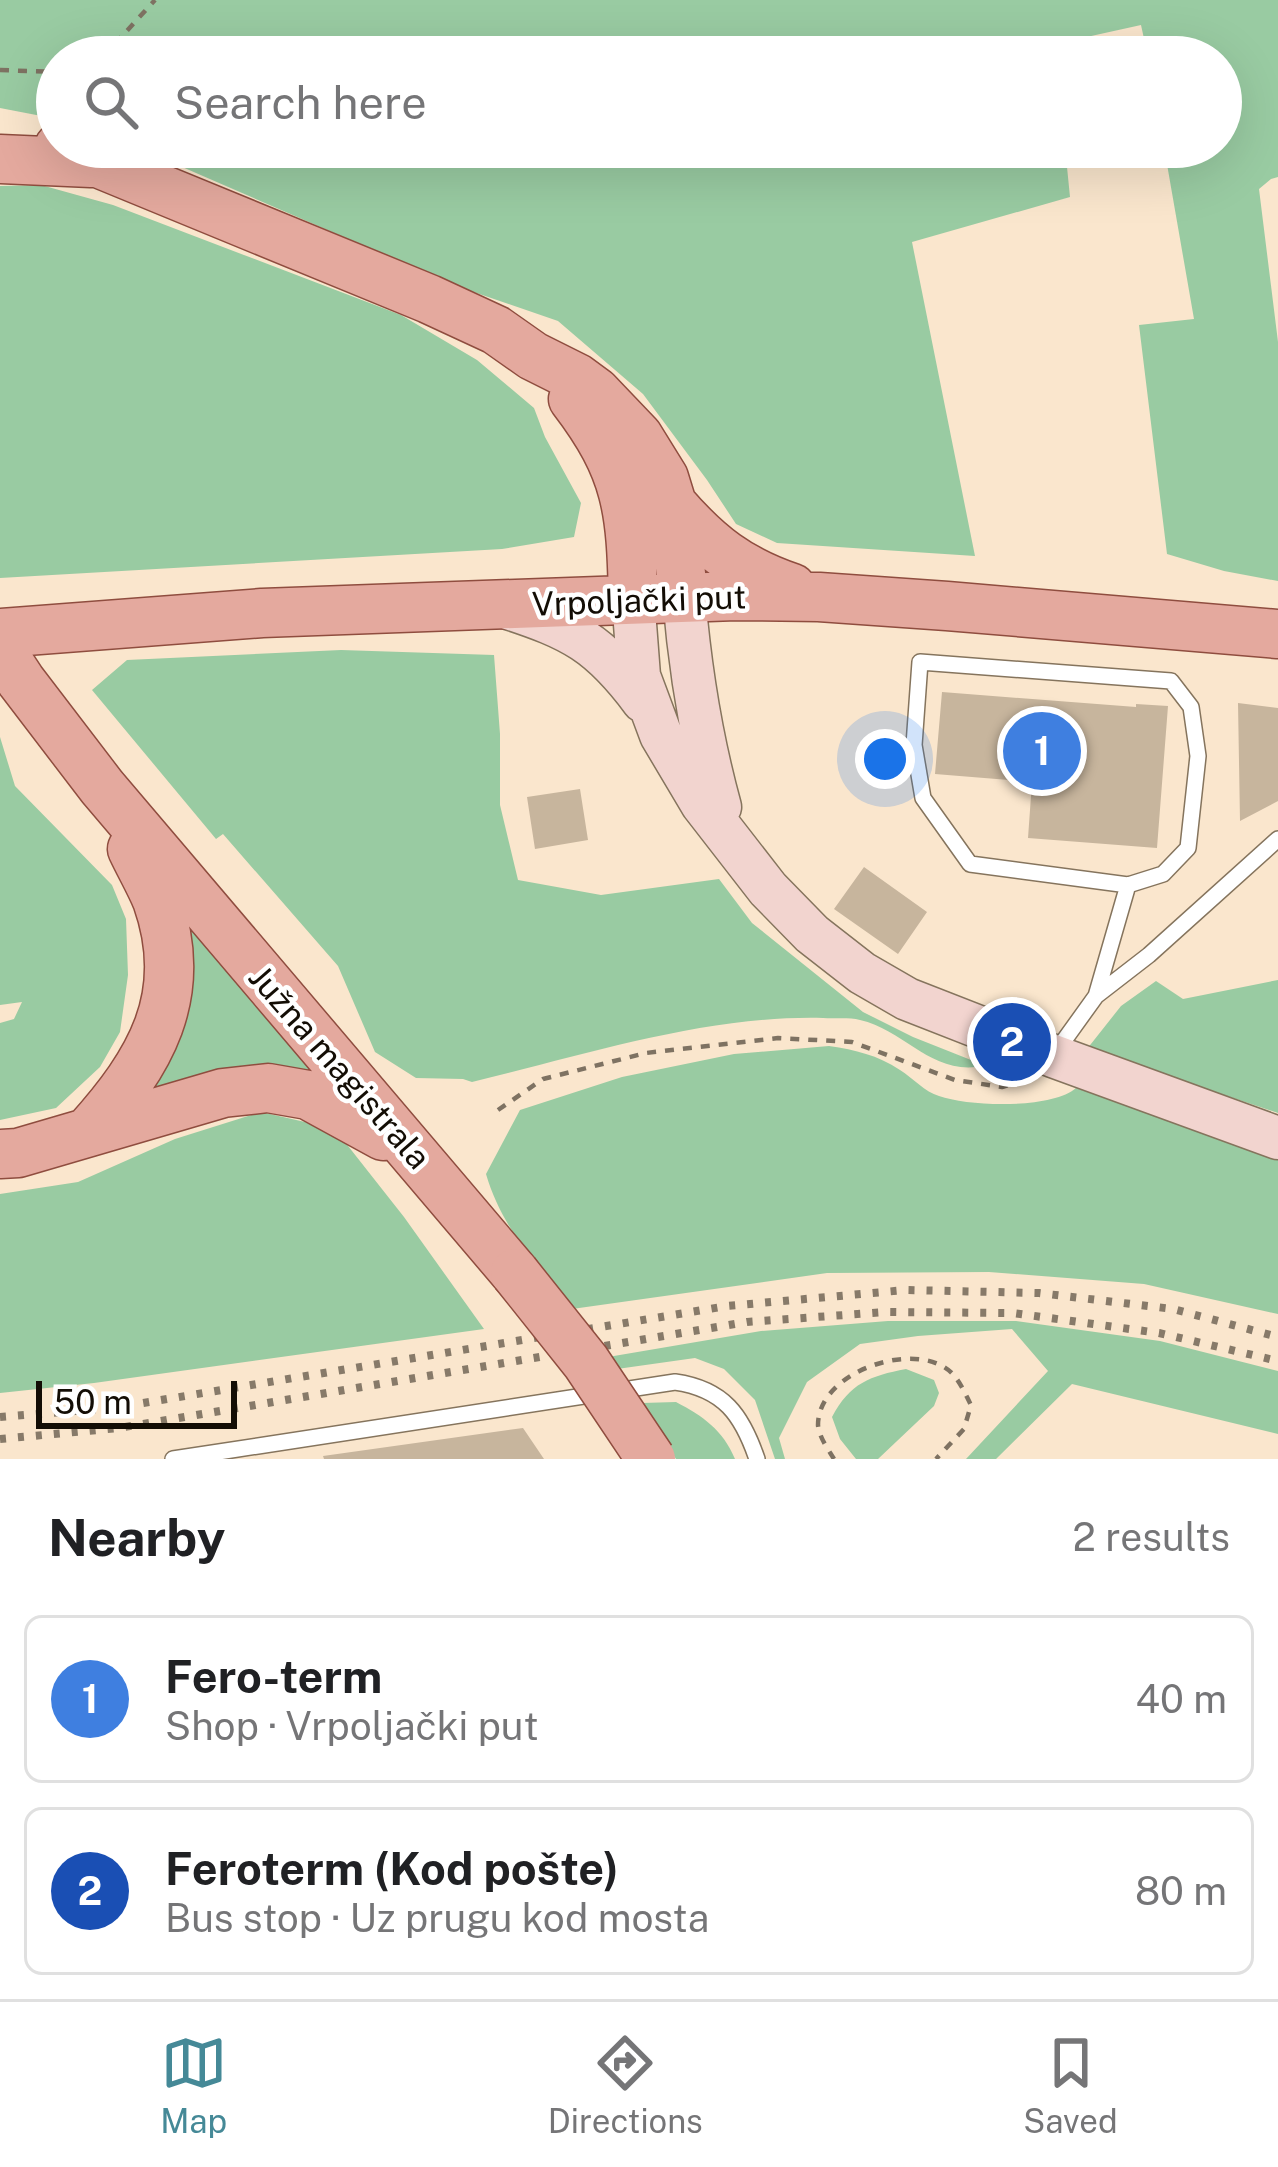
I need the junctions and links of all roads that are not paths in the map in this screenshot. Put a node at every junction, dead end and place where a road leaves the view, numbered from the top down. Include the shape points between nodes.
1 (0, 133) edge
2 (36, 139) edge
3 (36, 155) edge
4 (0, 159) edge
5 (109, 168) edge
6 (532, 356) junction
7 (615, 468) junction
8 (673, 504) junction
9 (684, 597) junction
10 (819, 597) junction
11 (633, 598) junction
12 (518, 604) junction
13 (0, 633) edge
14 (1278, 634) edge
15 (10, 665) edge
16 (650, 710) junction
17 (102, 788) junction
18 (1278, 839) edge
19 (736, 848) junction
20 (1128, 885) junction
21 (1096, 996) junction
22 (1053, 1056) junction
23 (88, 1132) junction
24 (1278, 1138) edge
25 (0, 1154) edge
26 (437, 1178) junction
27 (173, 1459) edge
28 (651, 1459) edge
29 (757, 1459) edge

1 - 2 main road
3 - 4 main road
5 - 6 main road via 429,298
6 - 7 main road via 592,424
6 - 8 main road via 616,410 652,455
7 - 11 main road via 628,509
7 - 12 main road via 614,514 602,551 566,587
8 - 9 main road
8 - 10 main road via 742,568
9 - 10 main road, Vrpoljački put
9 - 11 main road, Vrpoljački put
9 - 19 street via 706,756
10 - 14 main road, Vrpoljački put
11 - 12 main road, Vrpoljački put
11 - 16 street
12 - 13 main road, Vrpoljački put
12 - 16 street via 577,634
15 - 17 main road, Južna magistrala
16 - 19 street via 674,760
17 - 23 main road via 157,900 168,986 142,1064
17 - 26 main road, Južna magistrala
18 - 21 lane
19 - 22 street via 812,934 862,973
20 - 20 lane via 970,864 923,799 914,745 920,662 1171,681 1191,707 1198,756 1188,848 1163,874
20 - 21 lane
21 - 22 lane
22 - 24 street
23 - 25 main road
23 - 26 main road via 268,1088 347,1114
26 - 28 main road, Južna magistrala, bridge via 586,1362
27 - 29 lane via 676,1382 729,1405

